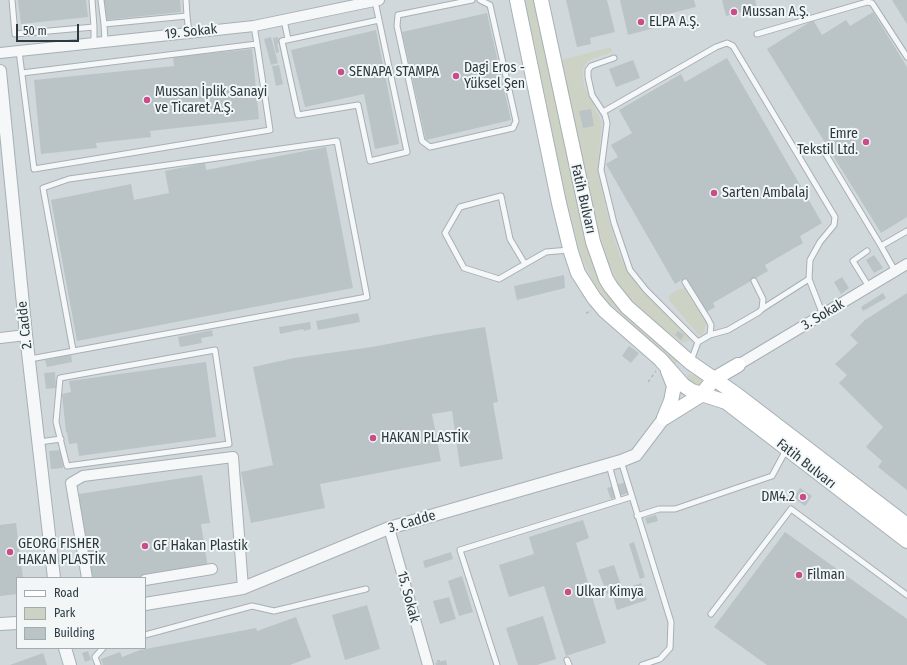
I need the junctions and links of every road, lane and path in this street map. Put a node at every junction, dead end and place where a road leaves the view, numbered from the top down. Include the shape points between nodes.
1 (12, 0) edge
2 (92, 0) edge
3 (101, 0) edge
4 (186, 0) edge
5 (377, 0) edge
6 (472, 0) edge
7 (480, 0) edge
8 (517, 0) edge
9 (541, 0) edge
10 (444, 3) edge
11 (187, 16) junction
12 (284, 20) junction
13 (379, 20) junction
14 (104, 24) junction
15 (94, 26) junction
16 (254, 26) junction
17 (189, 33) junction
18 (757, 34) dead end
19 (288, 39) junction
20 (105, 41) junction
21 (94, 42) junction
22 (257, 44) junction
23 (19, 51) junction
24 (0, 53) edge
25 (907, 57) edge
26 (614, 58) dead end
27 (0, 71) edge
28 (22, 73) junction
29 (603, 112) junction
30 (822, 148) dead end
31 (907, 231) edge
32 (881, 246) junction
33 (570, 250) junction
34 (867, 251) dead end
35 (525, 264) junction
36 (907, 264) edge
37 (895, 271) junction
38 (809, 279) junction
39 (754, 281) dead end
40 (685, 282) dead end
41 (869, 287) junction
42 (762, 309) junction
43 (824, 315) junction
44 (26, 335) junction
45 (710, 335) junction
46 (0, 338) edge
47 (698, 342) junction
48 (73, 350) junction
49 (29, 359) junction
50 (690, 363) junction
51 (738, 365) junction
52 (667, 367) junction
53 (650, 378) dead end
54 (678, 378) junction
55 (714, 379) junction
56 (648, 382) dead end
57 (736, 394) junction
58 (701, 395) junction
59 (664, 418) junction
60 (60, 439) junction
61 (39, 442) junction
62 (787, 449) junction
63 (621, 460) junction
64 (609, 464) junction
65 (631, 497) junction
66 (618, 501) junction
67 (638, 516) junction
68 (907, 525) edge
69 (389, 528) junction
70 (907, 541) edge
71 (212, 569) dead end
72 (54, 577) edge
73 (87, 577) edge
74 (146, 580) edge
75 (243, 588) junction
76 (366, 589) dead end
77 (907, 595) edge
78 (146, 604) edge
79 (711, 614) dead end
80 (16, 623) edge
81 (0, 624) edge
82 (146, 635) edge
83 (65, 649) edge
84 (102, 649) edge
85 (440, 662) dead end
86 (431, 664) edge
87 (70, 665) edge
88 (98, 665) edge
89 (497, 665) edge
90 (642, 665) edge

1 - 15 lane via 15,34
2 - 15 lane
3 - 14 lane
4 - 11 lane
5 - 12 street, 19. Sokak
5 - 13 lane
6 - 10 lane
7 - 10 lane via 490,6 516,121 513,128 430,147 422,141 397,26 398,15
8 - 33 main road, Fatih Bulvarı
9 - 50 main road, Fatih Bulvarı via 593,242 606,279 627,307
11 - 14 lane
11 - 17 lane
12 - 16 street, 19. Sokak
12 - 19 lane
13 - 19 lane
13 - 19 lane via 407,152 370,161 358,105 298,115 282,40
14 - 20 lane
15 - 21 lane
16 - 17 street, 19. Sokak
16 - 22 lane
17 - 20 street, 19. Sokak
18 - 25 lane via 867,2 872,3
20 - 21 street, 19. Sokak
21 - 23 street, 19. Sokak
22 - 28 lane
22 - 28 lane via 270,130 34,169
23 - 24 street, 19. Sokak
23 - 28 lane
26 - 29 lane via 591,66 588,70 592,94
27 - 44 street, 2. Cadde
29 - 38 lane via 716,47 727,43 733,46 835,217 834,225 810,260
29 - 47 lane via 607,122 601,170 614,223 630,270
30 - 32 lane
31 - 32 lane
32 - 37 lane
33 - 35 lane via 546,252
33 - 52 main road, Fatih Bulvarı via 578,273 594,298
34 - 41 lane via 853,261
35 - 35 lane via 499,279 464,268 445,233 460,207 501,196 510,239
36 - 37 street, 3. Sokak
37 - 41 street, 3. Sokak
38 - 42 lane
38 - 43 lane
39 - 42 lane via 763,299
40 - 45 lane via 708,318 711,325
41 - 43 street, 3. Sokak
42 - 45 lane via 728,330
43 - 51 street, 3. Sokak
44 - 46 street
44 - 49 street, 2. Cadde
45 - 47 lane
47 - 50 lane
48 - 48 lane via 43,188 69,179 337,141 367,297
48 - 49 lane
49 - 61 street, 2. Cadde
50 - 54 main road via 680,371
50 - 55 main road, Fatih Bulvarı
51 - 55 main road
51 - 57 main road via 734,380
52 - 54 main road, Fatih Bulvarı
52 - 59 main road via 674,386
53 - 56 path
54 - 58 main road, Fatih Bulvarı via 692,392
55 - 57 main road, Fatih Bulvarı
55 - 58 main road
57 - 68 main road, Fatih Bulvarı
58 - 59 main road
58 - 62 main road, Fatih Bulvarı via 726,402
59 - 63 street, 3. Cadde via 636,455
60 - 60 lane via 67,466 229,444 215,350 60,378 56,422
60 - 61 lane
61 - 72 street, 2. Cadde
62 - 67 lane via 772,476 675,509 659,509
62 - 70 main road, Fatih Bulvarı
63 - 64 street, 3. Cadde
63 - 65 lane
64 - 66 lane
64 - 69 street, 3. Cadde
65 - 66 lane
65 - 67 lane
66 - 89 lane via 460,550
67 - 90 lane via 672,622 670,648 660,659
69 - 75 street, 3. Cadde
69 - 86 street, 15. Sokak via 424,653
71 - 74 street
73 - 75 street via 71,483 83,476 233,457
75 - 78 street, 3. Cadde
76 - 82 lane via 274,611 252,606
77 - 79 lane via 791,509
80 - 81 street
83 - 87 street
84 - 88 lane via 96,657
85 - 86 path

